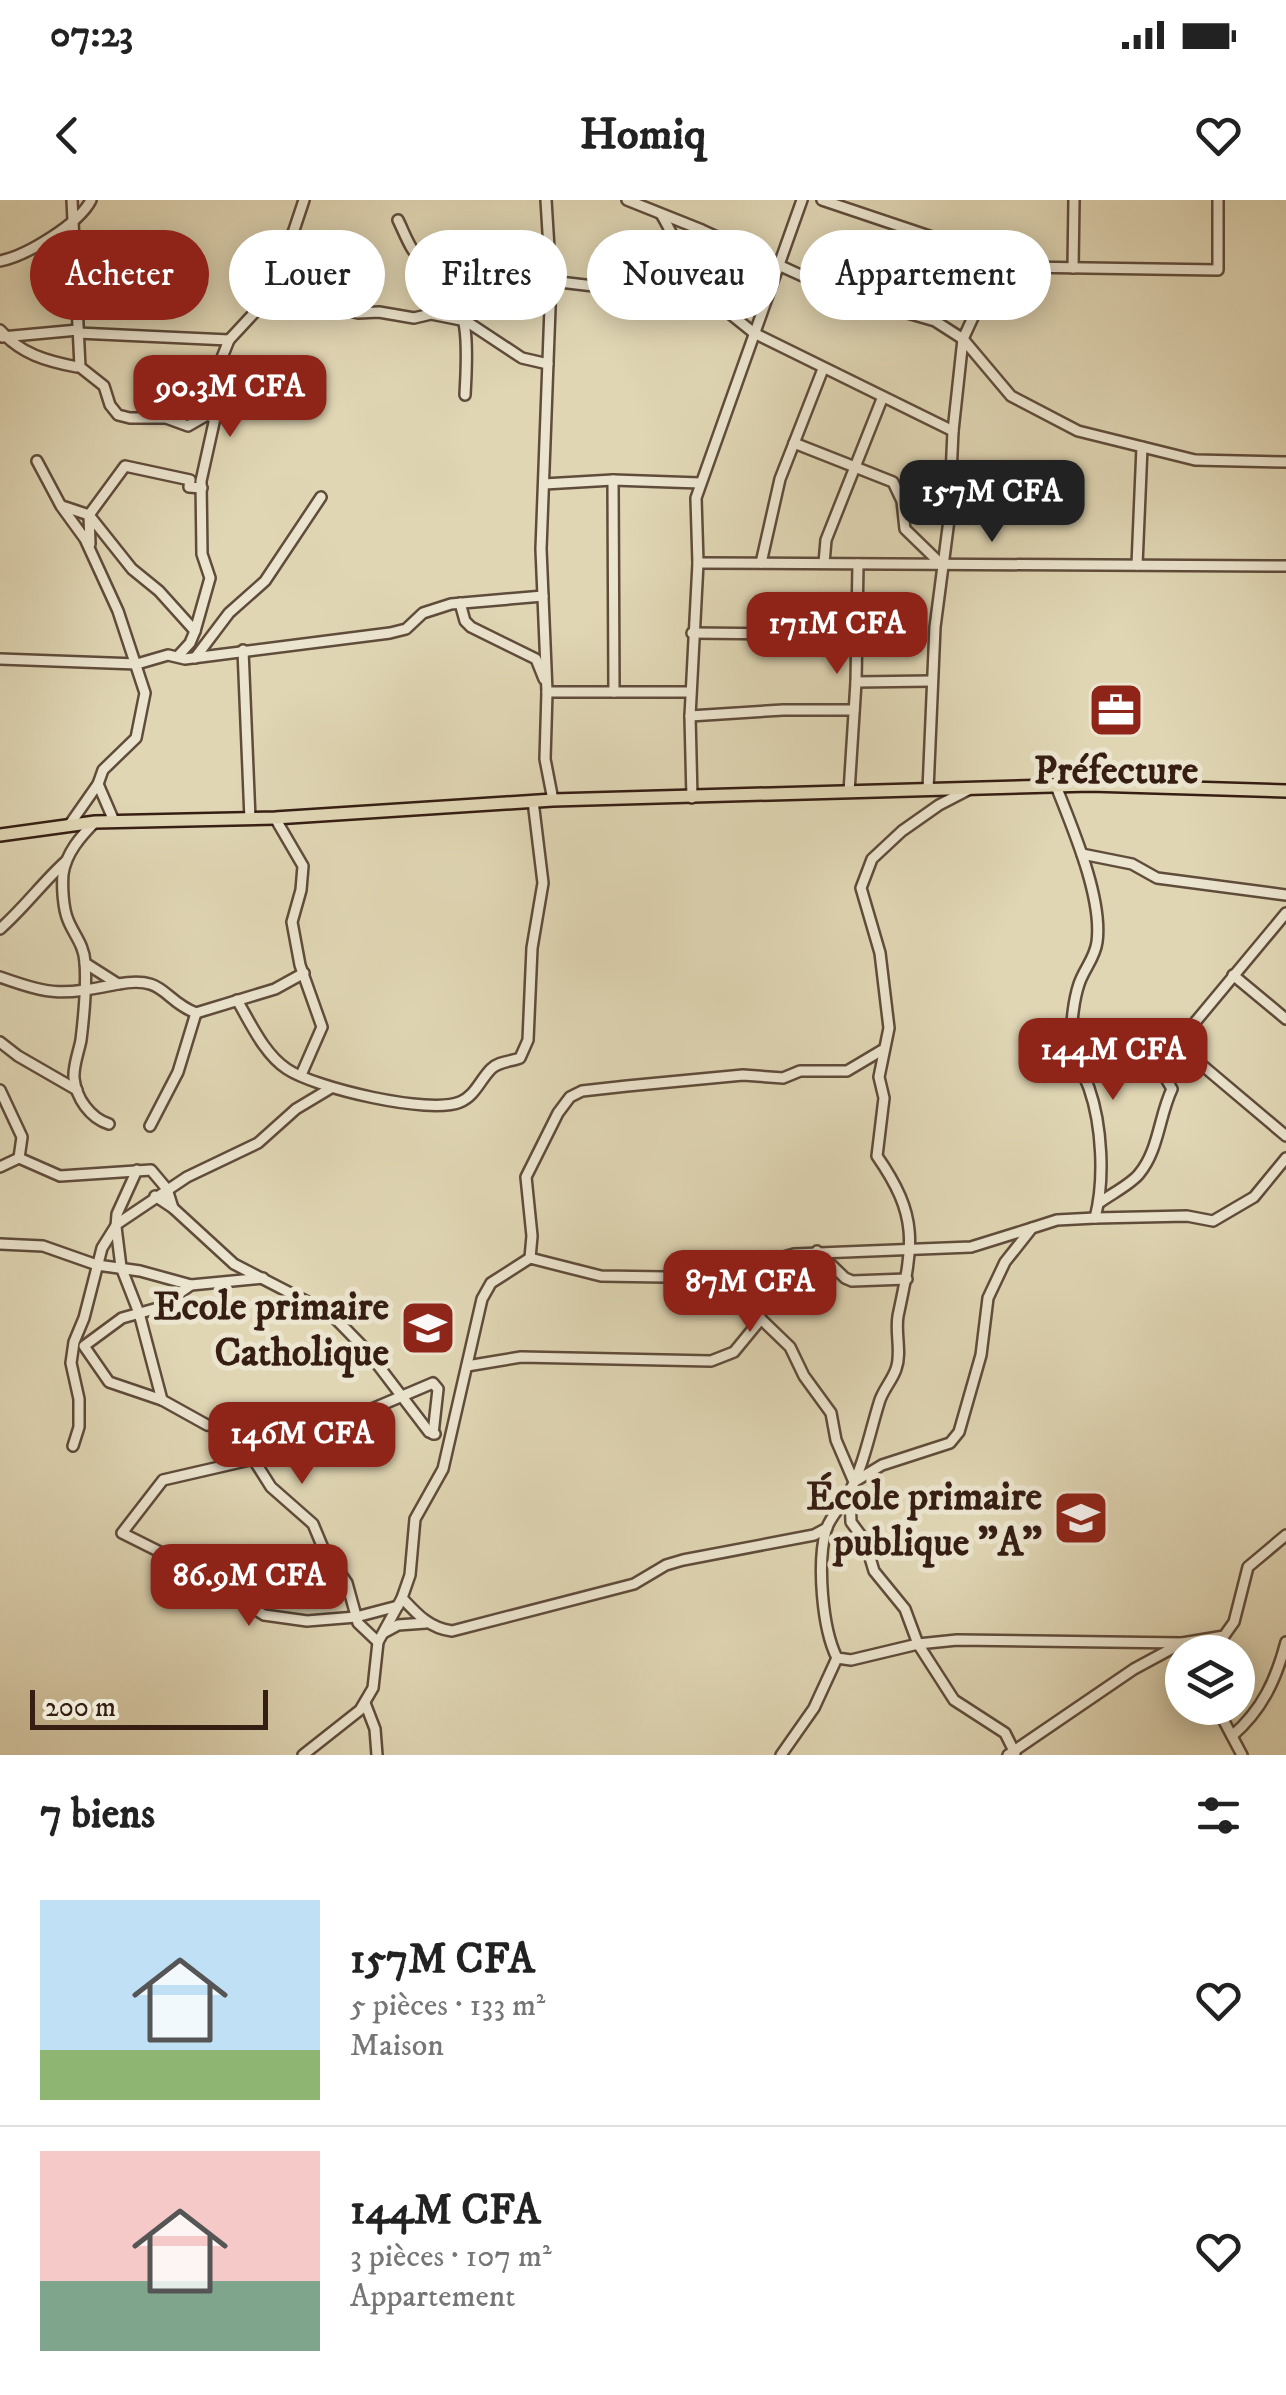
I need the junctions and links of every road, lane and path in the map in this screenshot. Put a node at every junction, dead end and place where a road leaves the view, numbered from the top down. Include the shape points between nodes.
1 (72, 200) edge
2 (91, 200) edge
3 (304, 200) edge
4 (546, 200) edge
5 (802, 200) edge
6 (822, 200) edge
7 (1074, 200) edge
8 (1218, 200) edge
9 (635, 201) edge
10 (659, 212) junction
11 (398, 220) dead end
12 (73, 222) junction
13 (294, 230) edge
14 (547, 230) edge
15 (669, 230) edge
16 (697, 230) edge
17 (911, 230) edge
18 (0, 260) edge
19 (780, 262) edge
20 (1051, 268) edge
21 (1073, 268) junction
22 (780, 269) edge
23 (385, 313) edge
24 (248, 320) edge
25 (549, 320) edge
26 (738, 320) edge
27 (759, 320) edge
28 (972, 320) edge
29 (466, 321) junction
30 (78, 331) junction
31 (754, 333) junction
32 (2, 335) edge
33 (964, 338) junction
34 (229, 340) junction
35 (548, 364) junction
36 (76, 366) dead end
37 (822, 368) junction
38 (465, 395) dead end
39 (882, 399) junction
40 (214, 418) junction
41 (953, 431) junction
42 (794, 443) junction
43 (1142, 447) junction
44 (37, 462) dead end
45 (1286, 462) edge
46 (856, 466) junction
47 (613, 480) junction
48 (700, 483) junction
49 (544, 484) junction
50 (202, 488) junction
51 (322, 497) dead end
52 (61, 506) junction
53 (89, 514) junction
54 (90, 552) junction
55 (761, 562) junction
56 (824, 563) junction
57 (698, 564) junction
58 (858, 564) junction
59 (942, 565) junction
60 (1138, 565) junction
61 (1286, 566) edge
62 (543, 596) junction
63 (460, 603) junction
64 (195, 631) junction
65 (692, 633) junction
66 (858, 635) junction
67 (244, 650) junction
68 (179, 655) junction
69 (195, 658) junction
70 (0, 659) edge
71 (136, 664) junction
72 (932, 681) junction
73 (856, 682) junction
74 (547, 689) junction
75 (614, 692) junction
76 (690, 692) junction
77 (854, 710) junction
78 (690, 716) junction
79 (98, 784) junction
80 (1056, 786) junction
81 (970, 788) junction
82 (928, 790) junction
83 (1286, 791) edge
84 (849, 792) junction
85 (692, 798) junction
86 (533, 800) junction
87 (553, 800) junction
88 (276, 818) junction
89 (250, 819) junction
90 (95, 822) junction
91 (114, 822) junction
92 (70, 824) junction
93 (0, 834) edge
94 (1082, 854) junction
95 (67, 860) junction
96 (1286, 894) edge
97 (1286, 913) edge
98 (0, 929) edge
99 (85, 963) junction
100 (304, 973) junction
101 (1232, 975) junction
102 (0, 977) edge
103 (118, 984) junction
104 (85, 990) junction
105 (237, 1000) junction
106 (196, 1013) junction
107 (1286, 1019) edge
108 (2, 1044) edge
109 (1177, 1044) junction
110 (884, 1049) junction
111 (0, 1057) edge
112 (301, 1076) junction
113 (331, 1088) junction
114 (0, 1090) edge
115 (78, 1090) junction
116 (109, 1124) dead end
117 (150, 1126) dead end
118 (1286, 1136) edge
119 (19, 1158) junction
120 (1286, 1158) edge
121 (1, 1167) edge
122 (138, 1170) junction
123 (167, 1189) junction
124 (155, 1196) junction
125 (1099, 1203) junction
126 (173, 1208) junction
127 (1095, 1218) junction
128 (116, 1224) junction
129 (1032, 1228) junction
130 (0, 1244) edge
131 (909, 1248) junction
132 (817, 1251) junction
133 (530, 1258) junction
134 (97, 1265) junction
135 (122, 1270) junction
136 (726, 1274) junction
137 (263, 1278) junction
138 (907, 1279) junction
139 (191, 1284) junction
140 (139, 1314) junction
141 (762, 1319) junction
142 (84, 1346) junction
143 (72, 1354) junction
144 (467, 1366) junction
145 (399, 1396) junction
146 (162, 1400) junction
147 (433, 1434) junction
148 (448, 1438) junction
149 (73, 1446) dead end
150 (254, 1459) junction
151 (852, 1487) junction
152 (826, 1528) junction
153 (1286, 1535) edge
154 (400, 1602) junction
155 (356, 1617) junction
156 (426, 1623) junction
157 (1225, 1635) edge
158 (380, 1637) junction
159 (1286, 1642) edge
160 (918, 1644) junction
161 (1165, 1647) edge
162 (1165, 1656) edge
163 (837, 1658) junction
164 (365, 1703) junction
165 (1226, 1725) edge
166 (1232, 1736) junction
167 (1012, 1754) edge
168 (303, 1755) edge
169 (377, 1755) edge
170 (781, 1755) edge
171 (1242, 1755) edge

1 - 12 street
2 - 12 street
3 - 13 street
4 - 14 street
5 - 19 street
6 - 17 street
7 - 21 street
8 - 21 street via 1218,270
9 - 10 street
10 - 15 street
10 - 16 street
11 - 29 street via 422,262 456,295
12 - 18 street
12 - 30 street
20 - 21 street
22 - 33 street via 935,320
23 - 29 street
24 - 34 street
25 - 35 street
26 - 31 street
27 - 31 street
28 - 33 street
29 - 35 street via 522,358
29 - 38 street
30 - 32 street
30 - 34 street
30 - 40 street via 80,367 104,386 118,414 188,426 206,415
31 - 37 street
31 - 48 street
32 - 36 street via 49,362
33 - 41 street
33 - 43 street via 1011,396 1078,431
34 - 40 street via 217,370
35 - 49 street
37 - 39 street
37 - 42 street
39 - 41 street
39 - 46 street
40 - 50 street
41 - 59 street
42 - 46 street
42 - 55 street
43 - 45 street via 1195,460
43 - 60 street
44 - 52 street
46 - 56 street via 826,540
46 - 59 street via 893,482 905,529
47 - 48 street
47 - 49 street
47 - 75 street
48 - 57 street
49 - 62 street
50 - 53 street via 125,466
50 - 64 street via 202,554 210,578
51 - 69 street via 265,581 229,612
52 - 53 street
52 - 54 street
53 - 54 street
53 - 64 street via 132,570
54 - 71 street
55 - 56 street
55 - 57 street
56 - 58 street
57 - 65 street
58 - 59 street
58 - 66 street
59 - 60 street
59 - 72 street
60 - 61 street
62 - 63 street
62 - 74 street
63 - 67 street via 423,613 390,633
63 - 74 street via 471,627 536,659
64 - 68 street
65 - 66 street
65 - 76 street
66 - 73 street
67 - 69 street
67 - 89 street
68 - 69 street
68 - 71 street
70 - 71 street
71 - 79 street via 145,693 140,729
72 - 73 street
72 - 82 street
73 - 77 street
74 - 75 street
74 - 87 street via 545,760
75 - 76 street
76 - 78 street
77 - 78 street
77 - 84 street
78 - 85 street
79 - 91 street
79 - 92 street
80 - 81 main road
80 - 83 main road
80 - 94 street
81 - 82 main road
81 - 110 street via 902,830 872,859 861,888 886,984
82 - 84 main road
84 - 85 main road
85 - 87 main road
86 - 87 main road
86 - 88 main road
86 - 113 street via 544,884 532,948 526,1050 493,1067 457,1104 436,1108
88 - 89 main road
88 - 100 street via 303,866 292,922
89 - 91 main road
90 - 91 main road
90 - 92 main road
90 - 95 street
92 - 93 main road
94 - 96 street via 1132,864 1158,878
94 - 125 street via 1098,940 1078,984 1072,1036 1097,1124
95 - 98 street
95 - 99 street via 68,920
97 - 101 street
99 - 103 street
99 - 104 street
100 - 105 street
100 - 112 street via 322,1027
101 - 107 street
101 - 109 street
102 - 104 street via 56,994
103 - 104 street
103 - 106 street via 155,984
104 - 115 street via 74,1074
105 - 106 street
105 - 112 street via 285,1068
106 - 117 street via 178,1072
108 - 111 street
108 - 115 street
109 - 118 street
109 - 125 street via 1162,1072 1172,1089 1156,1142 1139,1175
110 - 131 street via 878,1156 908,1210
110 - 133 street via 848,1071 665,1082 570,1097 526,1177
112 - 113 street
113 - 123 street via 258,1143
114 - 119 street via 22,1137
115 - 116 street via 83,1104
119 - 121 street
119 - 122 street via 60,1176
120 - 127 street via 1254,1197 1213,1221
122 - 123 street via 151,1170
122 - 128 street
123 - 124 street
123 - 126 street
124 - 126 street
124 - 128 street
125 - 127 street
126 - 137 street via 234,1264
127 - 129 street
128 - 134 street
128 - 135 street
129 - 131 street via 972,1246
129 - 151 street via 988,1298 981,1356 960,1432 950,1443 882,1465
130 - 134 street via 43,1246
131 - 132 street
131 - 138 street
132 - 136 street
132 - 138 street via 852,1281
133 - 136 street via 601,1276 666,1277 690,1268
133 - 144 street via 491,1284 482,1299
134 - 135 street
134 - 143 street
135 - 139 street
135 - 140 street
136 - 141 street
137 - 139 street
137 - 145 street via 331,1314
138 - 151 street via 897,1319 897,1368
139 - 140 street
140 - 142 street via 122,1318
140 - 146 street
141 - 144 street via 734,1352 711,1361 522,1357
141 - 151 street via 790,1347 831,1413
142 - 143 street
142 - 146 street via 109,1382
143 - 149 street via 80,1428
144 - 148 street
145 - 147 street
145 - 147 street via 438,1386
145 - 150 street
146 - 150 street via 233,1434
147 - 148 street
148 - 154 street via 443,1469 415,1519 413,1560
150 - 155 street via 271,1488 313,1524 347,1583
150 - 155 street via 162,1480 122,1533 264,1614 307,1621
151 - 152 street
151 - 160 street via 851,1522 874,1571 905,1609
152 - 156 street via 683,1560 634,1584 468,1628
152 - 163 street via 827,1634
153 - 157 street via 1248,1567
154 - 155 street
154 - 156 street
154 - 158 street
155 - 158 street
156 - 158 street via 398,1624
158 - 164 street
159 - 166 street via 1277,1676
160 - 161 street
160 - 163 street
160 - 167 street via 954,1700 1005,1733
162 - 167 street via 1134,1669
163 - 170 street via 814,1708
164 - 168 street
164 - 169 street
165 - 166 street
166 - 171 street

